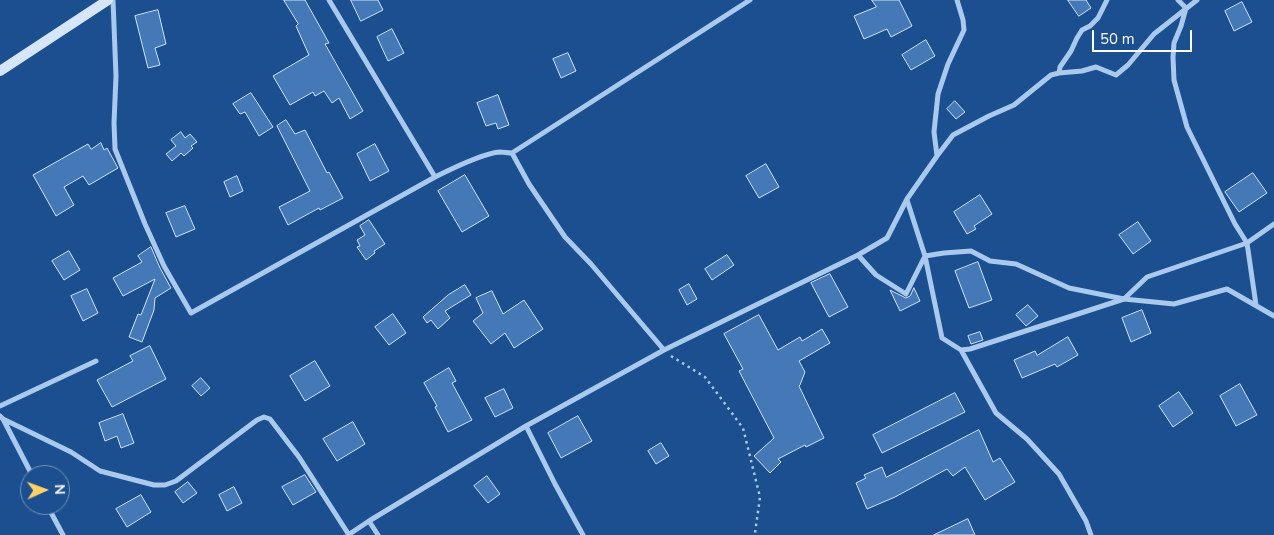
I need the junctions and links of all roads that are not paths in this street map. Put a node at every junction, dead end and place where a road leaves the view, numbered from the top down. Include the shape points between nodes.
1 (108, 0) edge
2 (113, 0) edge
3 (329, 0) edge
4 (750, 0) edge
5 (956, 0) edge
6 (1107, 0) edge
7 (1178, 0) edge
8 (1197, 0) edge
9 (1186, 8) junction
10 (0, 71) edge
11 (1059, 73) junction
12 (512, 153) junction
13 (937, 156) junction
14 (435, 177) junction
15 (907, 199) junction
16 (1274, 224) edge
17 (1247, 243) junction
18 (858, 255) junction
19 (925, 256) junction
20 (1124, 299) junction
21 (1256, 305) junction
22 (1274, 316) edge
23 (664, 350) junction
24 (960, 350) junction
25 (96, 361) dead end
26 (0, 406) edge
27 (1, 417) edge
28 (526, 426) junction
29 (27, 465) edge
30 (52, 515) edge
31 (369, 521) junction
32 (63, 535) edge
33 (348, 535) edge
34 (378, 535) edge
35 (583, 535) edge
36 (1091, 535) edge

1 - 10 main road
2 - 14 street via 115,149 160,257 191,313
3 - 14 street
4 - 12 street
5 - 13 street via 964,30 938,94 934,132
6 - 11 street via 1098,18 1082,30
7 - 9 street
8 - 9 street
9 - 11 street via 1154,34 1116,75 1096,67
9 - 17 street via 1174,43 1173,57 1180,104 1186,127
11 - 13 street via 1014,105 953,136
12 - 14 street via 489,154
12 - 23 street via 565,237
13 - 15 street
15 - 18 street via 887,238
15 - 19 street
16 - 17 street
17 - 20 street via 1147,276
17 - 21 street
18 - 19 street via 876,274 906,294
18 - 23 street
19 - 20 street via 971,251 990,261 1016,264 1069,288
19 - 24 street via 942,338
20 - 21 street via 1174,304 1227,289
20 - 24 street
21 - 22 street
23 - 28 street
24 - 36 street via 996,413 1027,439 1059,474
25 - 26 street
27 - 29 street
27 - 33 street via 71,452 100,471 154,485 176,481 257,420 270,419 299,457
28 - 31 street
28 - 35 street
30 - 32 street
31 - 33 street
31 - 34 street

